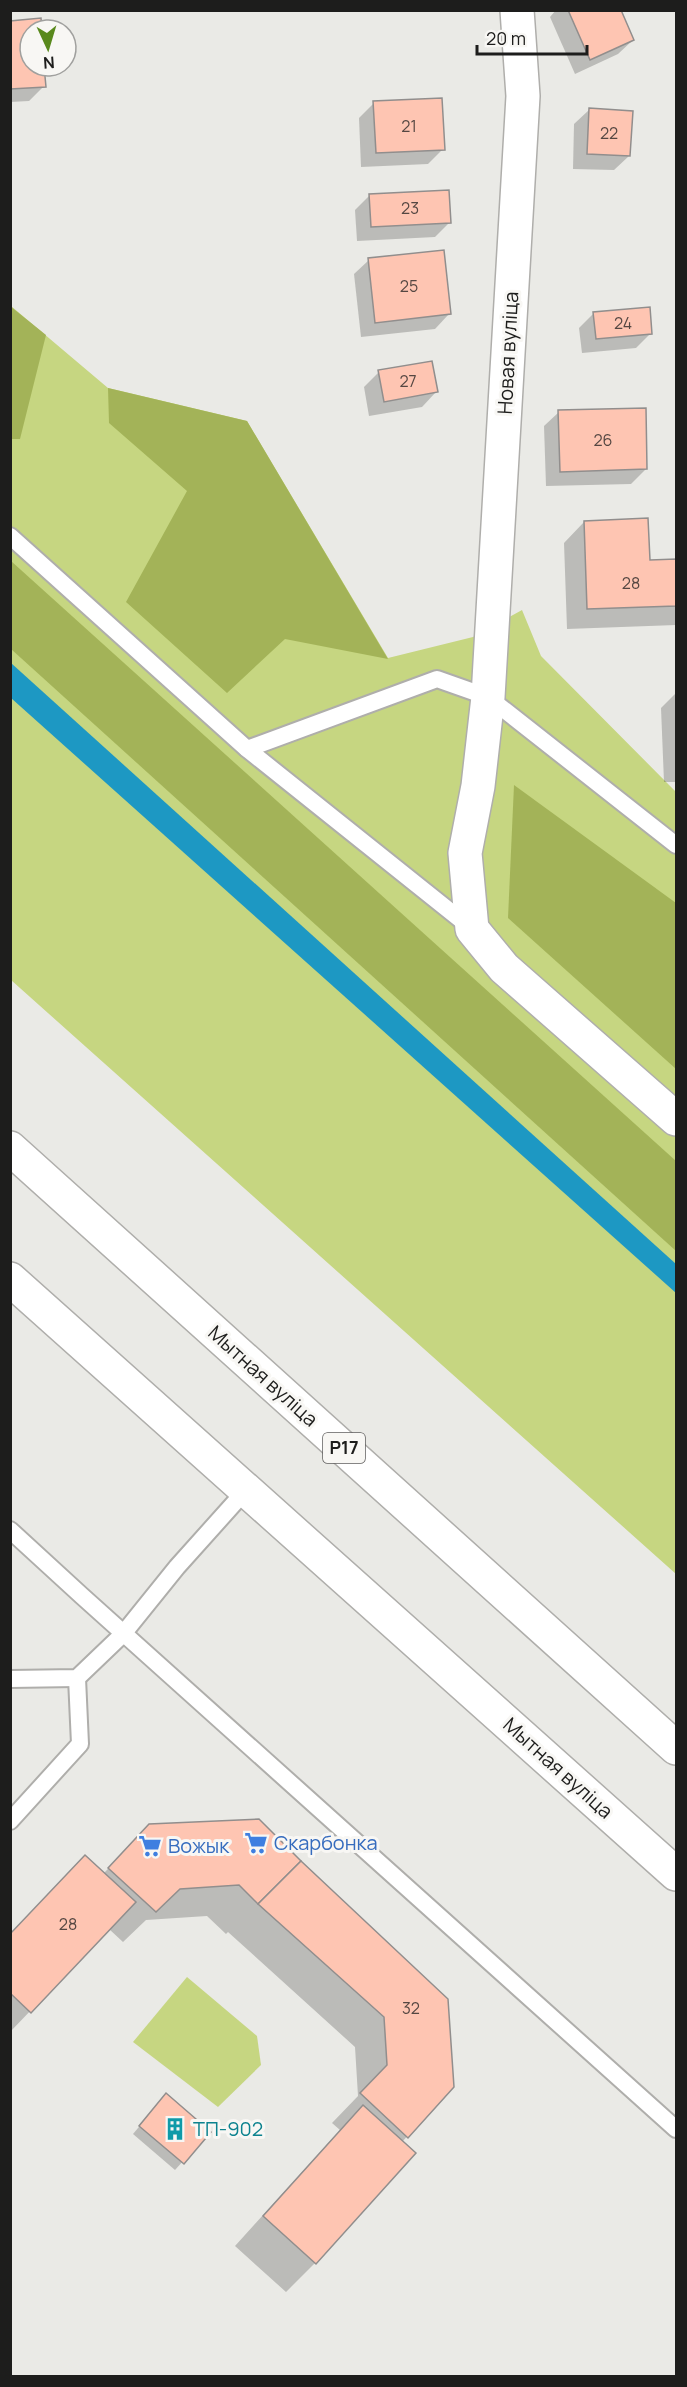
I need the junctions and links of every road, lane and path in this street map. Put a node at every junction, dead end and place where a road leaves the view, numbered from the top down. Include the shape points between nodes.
1 (517, 10) edge
2 (10, 536) edge
3 (488, 697) junction
4 (247, 749) junction
5 (676, 845) edge
6 (472, 929) junction
7 (676, 1119) edge
8 (10, 1148) edge
9 (10, 1279) edge
10 (246, 1490) junction
11 (10, 1530) edge
12 (123, 1634) junction
13 (77, 1678) junction
14 (10, 1679) edge
15 (676, 1748) edge
16 (10, 1821) edge
17 (676, 1874) edge
18 (676, 2129) edge

1 - 3 main road, Новая вуліца via 523,96
2 - 4 lane
3 - 4 lane via 437,680
3 - 5 lane
3 - 6 main road, Новая вуліца via 478,786 465,854
4 - 6 lane
6 - 7 main road via 504,969
8 - 15 main road, Мытная вуліца / Р17
9 - 10 main road, Мытная вуліца
10 - 12 lane
10 - 17 main road, Мытная вуліца
11 - 12 lane
12 - 13 lane
12 - 18 lane
13 - 14 lane
13 - 16 lane via 80,1744

